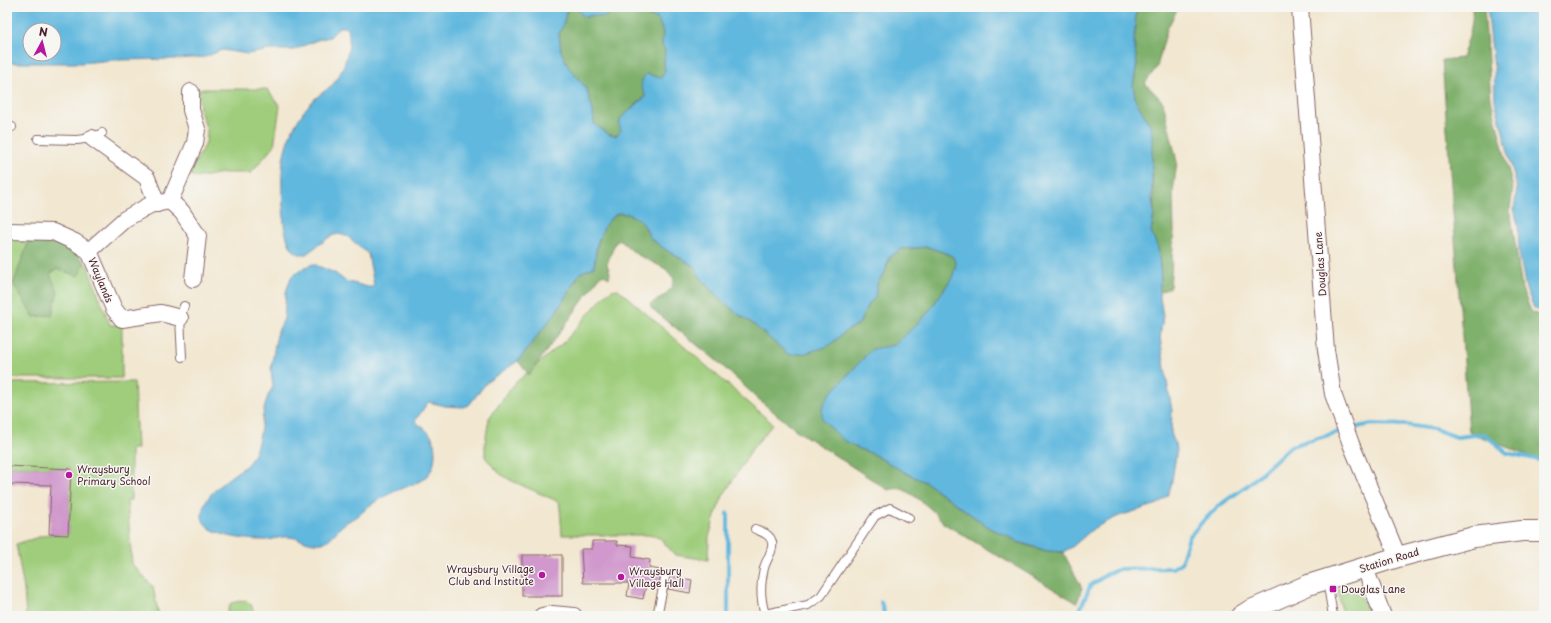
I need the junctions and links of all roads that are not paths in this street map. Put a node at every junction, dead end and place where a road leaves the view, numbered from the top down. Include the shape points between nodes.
1 (1300, 7) edge
2 (188, 101) dead end
3 (97, 136) joint
4 (38, 139) dead end
5 (164, 202) junction
6 (7, 231) edge
7 (89, 251) junction
8 (193, 279) dead end
9 (182, 312) joint
10 (182, 358) dead end
11 (909, 518) dead end
12 (756, 529) dead end
13 (1544, 531) edge
14 (1398, 557) junction
15 (1365, 568) junction
16 (665, 578) dead end
17 (1327, 579) junction
18 (764, 615) edge
19 (542, 616) edge
20 (574, 616) edge
21 (657, 616) edge
22 (1241, 616) edge
23 (1333, 616) edge
24 (1383, 616) edge

1 - 14 street, Douglas Lane via 1326,350 1333,394 1350,444
2 - 5 street via 197,129 195,143
3 - 4 lane via 77,140
3 - 5 street via 147,178
5 - 7 street, Waylands via 150,205 125,219
5 - 8 street via 182,212 198,236
6 - 7 street, Waylands via 53,232
7 - 9 street, Waylands via 114,309 122,319
9 - 10 lane
11 - 18 lane via 890,508 874,516 821,596 808,604
12 - 18 lane via 767,534 772,541 760,585
13 - 14 street, Station Road via 1474,537
14 - 15 street, Station Road
15 - 17 street, Station Road
15 - 24 street
16 - 21 lane
17 - 22 street, Station Road
17 - 23 lane
19 - 20 street

